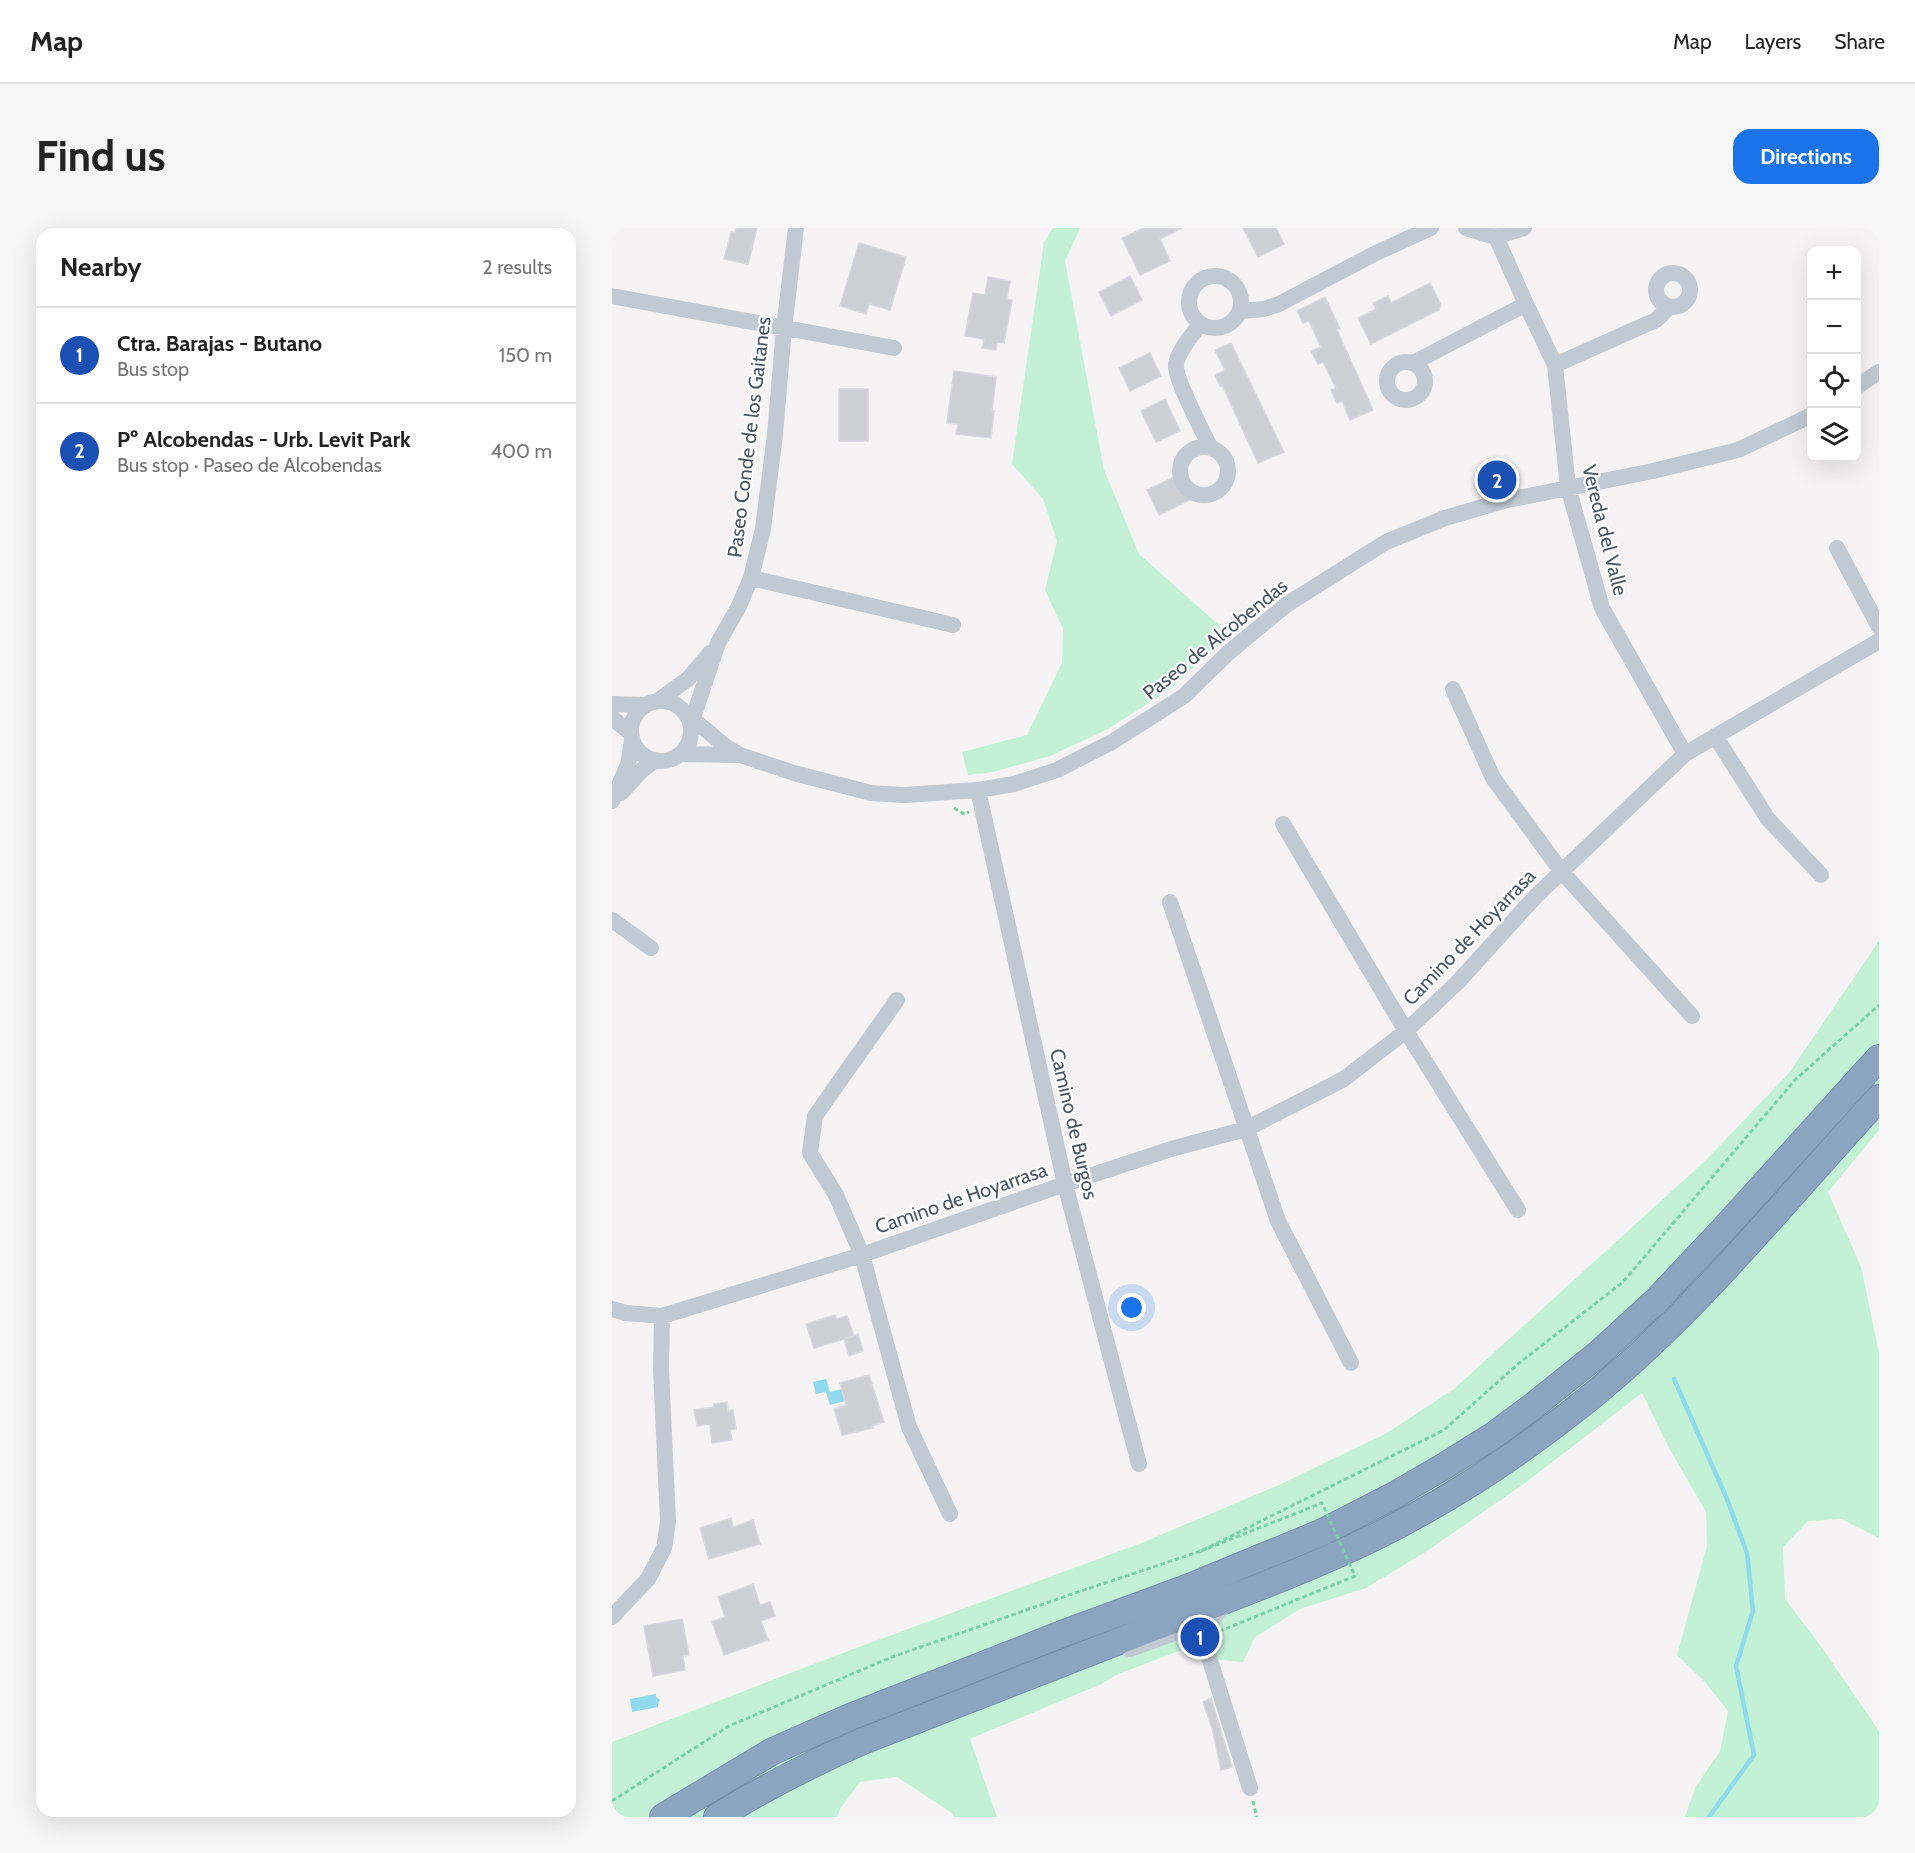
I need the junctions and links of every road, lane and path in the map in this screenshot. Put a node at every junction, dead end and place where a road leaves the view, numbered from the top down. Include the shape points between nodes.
1 (796, 228) edge
2 (1431, 228) edge
3 (1467, 228) edge
4 (1524, 228) edge
5 (1496, 237) junction
6 (612, 296) edge
7 (1526, 304) junction
8 (1669, 307) dead end
9 (1240, 311) junction
10 (1200, 324) junction
11 (784, 328) junction
12 (894, 348) dead end
13 (1413, 363) dead end
14 (1555, 365) junction
15 (1879, 372) edge
16 (1861, 384) edge
17 (1807, 417) edge
18 (1210, 447) dead end
19 (1568, 487) junction
20 (1837, 548) dead end
21 (751, 579) junction
22 (953, 625) dead end
23 (1879, 627) edge
24 (1879, 641) edge
25 (718, 643) junction
26 (1453, 689) dead end
27 (652, 702) junction
28 (612, 704) edge
29 (612, 718) edge
30 (690, 718) junction
31 (1715, 736) junction
32 (632, 737) junction
33 (680, 754) junction
34 (1685, 754) junction
35 (740, 755) junction
36 (654, 761) junction
37 (978, 790) junction
38 (612, 802) edge
39 (1283, 824) dead end
40 (1562, 872) junction
41 (1821, 876) dead end
42 (1170, 902) dead end
43 (612, 920) edge
44 (651, 948) dead end
45 (897, 1000) dead end
46 (1879, 1005) edge
47 (1692, 1016) dead end
48 (1406, 1031) junction
49 (1879, 1058) edge
50 (1879, 1098) edge
51 (1246, 1129) junction
52 (1065, 1184) junction
53 (1518, 1210) dead end
54 (862, 1255) junction
55 (612, 1309) edge
56 (662, 1316) junction
57 (1351, 1364) dead end
58 (1139, 1464) dead end
59 (950, 1514) dead end
60 (1201, 1551) junction
61 (1240, 1594) junction
62 (612, 1617) edge
63 (1203, 1638) junction
64 (1093, 1652) junction
65 (1250, 1788) dead end
66 (612, 1801) edge
67 (663, 1817) edge
68 (717, 1817) edge

1 - 11 street, Paseo Conde de los Gaitanes
2 - 9 street via 1279,304
3 - 5 street
4 - 5 street
5 - 7 street, Vereda del Valle
6 - 11 street
7 - 13 street
7 - 14 street, Vereda del Valle
8 - 14 street via 1656,320
9 - 10 street via 1227,326 1217,329
9 - 10 street via 1242,300 1233,282 1224,277 1203,278 1195,285 1188,304
10 - 18 street via 1176,367
11 - 12 street
11 - 21 street, Paseo Conde de los Gaitanes via 763,529
14 - 19 street, Vereda del Valle
15 - 16 street
17 - 19 street, Paseo de Alcobendas via 1738,450
19 - 34 street, Vereda del Valle via 1602,608
19 - 37 street, Paseo de Alcobendas via 1445,518 1386,542 1286,605 1184,696 1112,742 1057,770 1014,784
20 - 23 street
21 - 22 street
21 - 25 street, Paseo Conde de los Gaitanes
24 - 31 street, Camino de Hoyarrasa
25 - 27 street, Paseo Conde de los Gaitanes via 688,679
25 - 30 street, Paseo Conde de los Gaitanes
26 - 40 street, Camino de Hoyarrasa via 1493,778
27 - 28 street
27 - 30 street via 676,704
27 - 32 street via 633,720
29 - 32 street
30 - 33 street via 690,738
30 - 35 street, Paseo de Alcobendas
31 - 34 street, Camino de Hoyarrasa
31 - 41 street via 1768,819
32 - 36 street via 643,756
32 - 38 street via 628,765
33 - 35 street, Paseo de Alcobendas
33 - 36 street
34 - 40 street, Camino de Hoyarrasa
35 - 37 street, Paseo de Alcobendas via 871,793
36 - 38 street
37 - 52 street, Camino de Burgos
39 - 48 street, Camino de Hoyarrasa
40 - 47 street, Camino de Hoyarrasa
40 - 48 street, Camino de Hoyarrasa
42 - 51 street
43 - 44 street
45 - 54 street, Camino de Hoyarrasa via 814,1116 810,1153 836,1194
46 - 60 path via 1795,1080 1623,1282 1518,1364 1444,1430
48 - 51 street, Camino de Hoyarrasa via 1344,1079
48 - 53 street, Camino de Hoyarrasa
49 - 67 highway via 1656,1301 1532,1407 1443,1467 1323,1532 773,1750
50 - 61 highway via 1698,1297 1570,1413 1458,1491 1388,1530
51 - 52 street, Camino de Hoyarrasa
51 - 57 street via 1278,1221
52 - 54 street, Camino de Hoyarrasa
52 - 58 street, Camino de Burgos
54 - 56 street, Camino de Hoyarrasa
54 - 59 street, Camino de Hoyarrasa via 909,1427
55 - 56 street, Camino de Hoyarrasa
56 - 62 street via 668,1522 664,1548 648,1579
60 - 63 path, bridge via 1322,1503 1355,1576
60 - 66 path via 892,1657 729,1726
61 - 63 street via 1219,1610
61 - 64 highway
63 - 64 street via 1186,1629 1104,1658
63 - 65 street
64 - 68 highway via 815,1762

